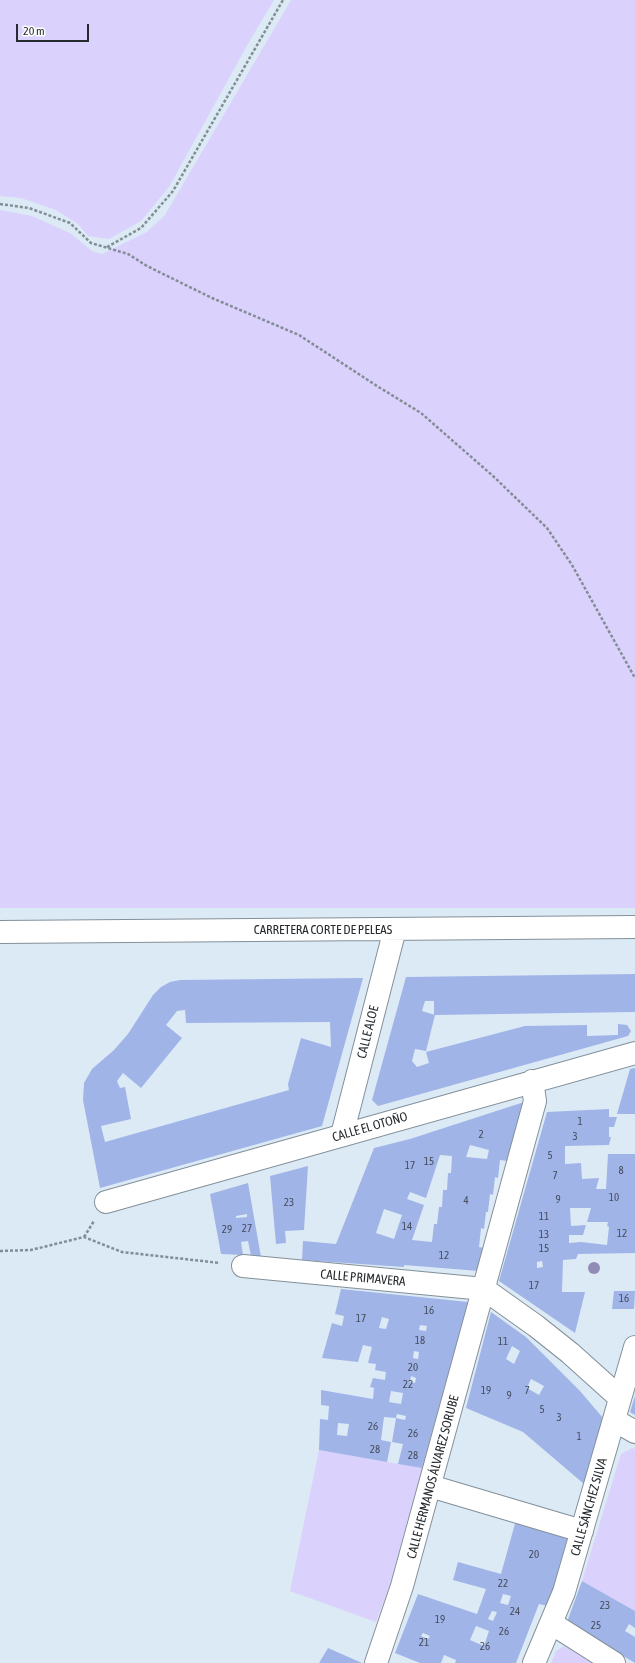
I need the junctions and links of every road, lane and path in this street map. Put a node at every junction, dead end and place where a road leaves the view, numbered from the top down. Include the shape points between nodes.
1 (283, 0) edge
2 (0, 204) edge
3 (107, 247) junction
4 (635, 678) edge
5 (635, 927) edge
6 (394, 929) junction
7 (6, 932) edge
8 (635, 1052) edge
9 (532, 1081) junction
10 (342, 1135) junction
11 (106, 1202) dead end
12 (0, 1251) edge
13 (243, 1266) joint
14 (484, 1289) junction
15 (635, 1347) edge
16 (620, 1398) junction
17 (614, 1420) junction
18 (635, 1432) edge
19 (430, 1486) junction
20 (582, 1531) junction
21 (551, 1623) junction
22 (376, 1663) edge
23 (534, 1663) edge
24 (614, 1663) edge

1 - 3 path via 173,191 142,228
2 - 3 path via 28,208 70,223 91,243
3 - 4 path via 128,254 212,298 299,335 421,413 493,476 547,528 572,565
5 - 6 street, CARRETERA CORTE DE PELEAS
6 - 7 street, CARRETERA CORTE DE PELEAS
6 - 10 street, CALLE ALOE
8 - 9 street, CALLE EL OTOÑO
9 - 10 street, CALLE EL OTOÑO
9 - 14 street, CALLE HERMANOS ÁLVAREZ SORUBE via 536,1101
10 - 11 street, CALLE EL OTOÑO
12 - 13 path via 31,1250 84,1237 122,1252
13 - 14 street, CALLE PRIMAVERA
14 - 16 street via 570,1353
14 - 19 street, CALLE HERMANOS ÁLVAREZ SORUBE
15 - 16 street, CALLE SÁNCHEZ SILVA
16 - 17 street, CALLE SÁNCHEZ SILVA
17 - 18 street
17 - 20 street, CALLE SÁNCHEZ SILVA
19 - 20 street
19 - 22 street, CALLE HERMANOS ÁLVAREZ SORUBE via 402,1586
20 - 21 street, CALLE SÁNCHEZ SILVA via 564,1592
21 - 23 street, CALLE SÁNCHEZ SILVA
21 - 24 street

